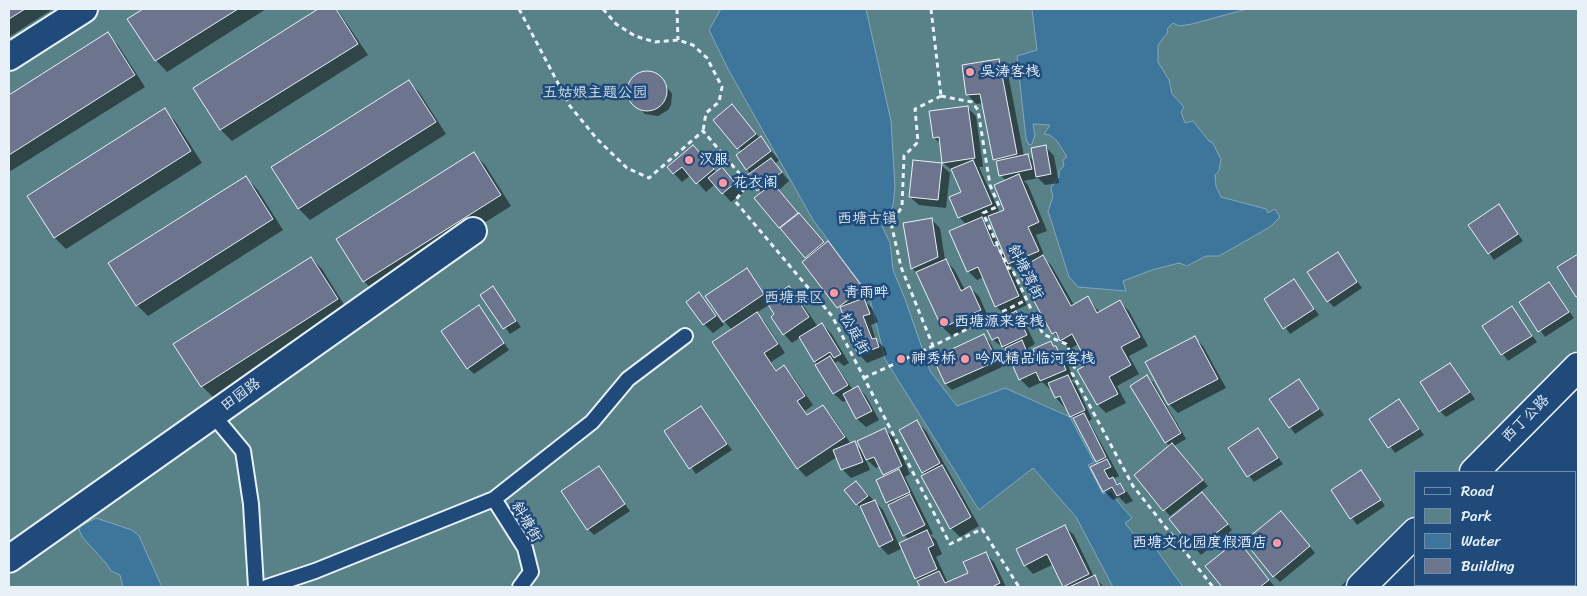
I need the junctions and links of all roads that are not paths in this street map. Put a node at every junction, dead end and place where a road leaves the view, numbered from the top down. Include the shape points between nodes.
1 (84, 9) edge
2 (9, 57) edge
3 (473, 231) dead end
4 (685, 336) dead end
5 (1578, 367) edge
6 (213, 415) junction
7 (1475, 471) edge
8 (494, 499) junction
9 (1414, 534) edge
10 (9, 559) edge
11 (256, 587) edge
12 (267, 587) edge
13 (520, 587) edge
14 (1361, 587) edge

1 - 2 street
3 - 6 street, 田园路
4 - 8 lane via 628,379 592,422
5 - 7 street, 西丁公路
6 - 10 street, 田园路
6 - 11 lane via 244,451
8 - 12 lane
8 - 13 lane, 斜塘街 via 524,548 531,572
9 - 14 street

